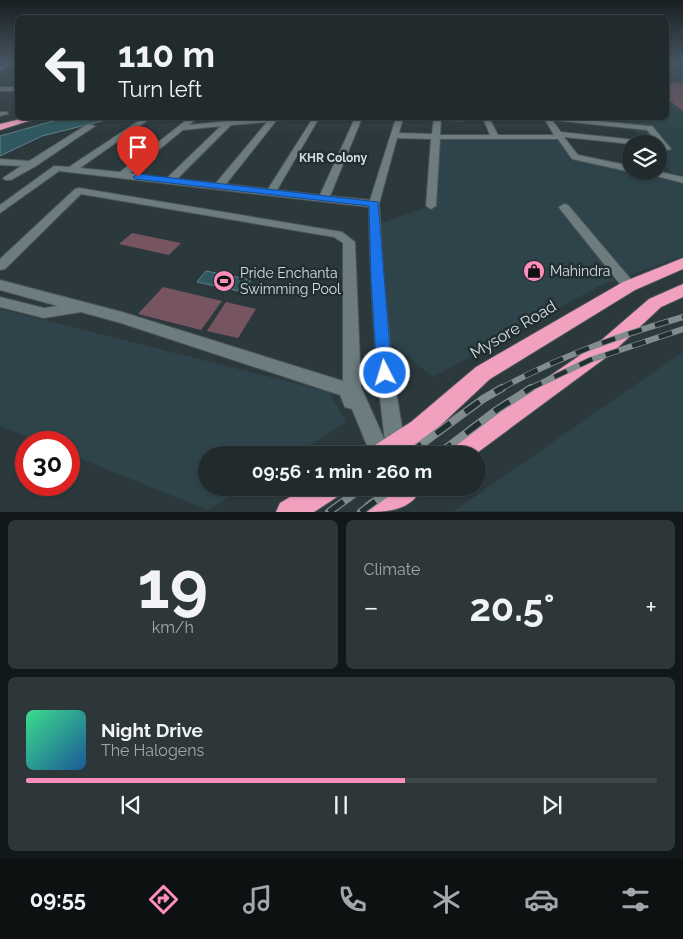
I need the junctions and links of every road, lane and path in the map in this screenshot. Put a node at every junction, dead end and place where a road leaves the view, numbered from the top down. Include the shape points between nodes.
1 (0, 89) edge
2 (15, 89) edge
3 (1, 116) edge
4 (15, 116) edge
5 (26, 120) edge
6 (144, 120) edge
7 (190, 120) edge
8 (232, 120) edge
9 (274, 120) edge
10 (315, 120) edge
11 (358, 120) edge
12 (398, 120) edge
13 (437, 120) edge
14 (487, 120) edge
15 (548, 120) edge
16 (571, 120) edge
17 (639, 120) edge
18 (91, 126) dead end
19 (0, 127) edge
20 (180, 128) junction
21 (649, 128) junction
22 (394, 135) junction
23 (559, 135) junction
24 (655, 135) edge
25 (436, 137) junction
26 (495, 137) junction
27 (622, 141) edge
28 (0, 162) edge
29 (30, 164) junction
30 (622, 167) edge
31 (58, 168) junction
32 (72, 169) junction
33 (122, 175) junction
34 (667, 176) edge
35 (8, 178) dead end
36 (170, 180) junction
37 (683, 180) edge
38 (219, 186) junction
39 (271, 192) junction
40 (324, 198) junction
41 (163, 200) dead end
42 (374, 204) junction
43 (431, 206) dead end
44 (564, 207) dead end
45 (0, 210) edge
46 (202, 212) junction
47 (683, 263) edge
48 (0, 266) edge
49 (0, 285) edge
50 (629, 286) junction
51 (683, 290) edge
52 (0, 302) edge
53 (84, 308) junction
54 (370, 446) edge
55 (382, 446) edge
56 (385, 446) edge
57 (393, 446) edge
58 (467, 446) edge
59 (315, 496) edge
60 (398, 496) edge
61 (289, 512) edge
62 (375, 512) edge

1 - 2 street
3 - 4 highway
5 - 19 highway
6 - 32 street
7 - 20 street
8 - 20 street
8 - 36 street
9 - 38 street
10 - 39 street
11 - 40 street
12 - 22 street
13 - 25 street
14 - 26 street
15 - 23 street
16 - 21 street
17 - 21 street
18 - 29 street
20 - 33 street
21 - 24 street
22 - 25 street
22 - 42 street
23 - 26 street
23 - 27 street
23 - 30 street via 575,157
25 - 26 street
25 - 43 street
28 - 29 street
29 - 31 street
29 - 35 street
31 - 32 street
31 - 45 street
32 - 33 street
33 - 36 street
34 - 37 street
36 - 38 street
38 - 39 street
39 - 40 street
40 - 42 street
41 - 46 street via 198,205
42 - 56 street via 384,363
44 - 50 street
46 - 48 street via 79,191
46 - 55 street via 320,230 338,234 349,242 352,387
47 - 50 highway, Mysore Road
49 - 53 street
50 - 57 highway, Mysore Road via 483,373 419,430
51 - 58 highway via 656,303 605,348
52 - 53 street via 44,313
53 - 54 street via 346,389
59 - 61 highway
60 - 62 highway

